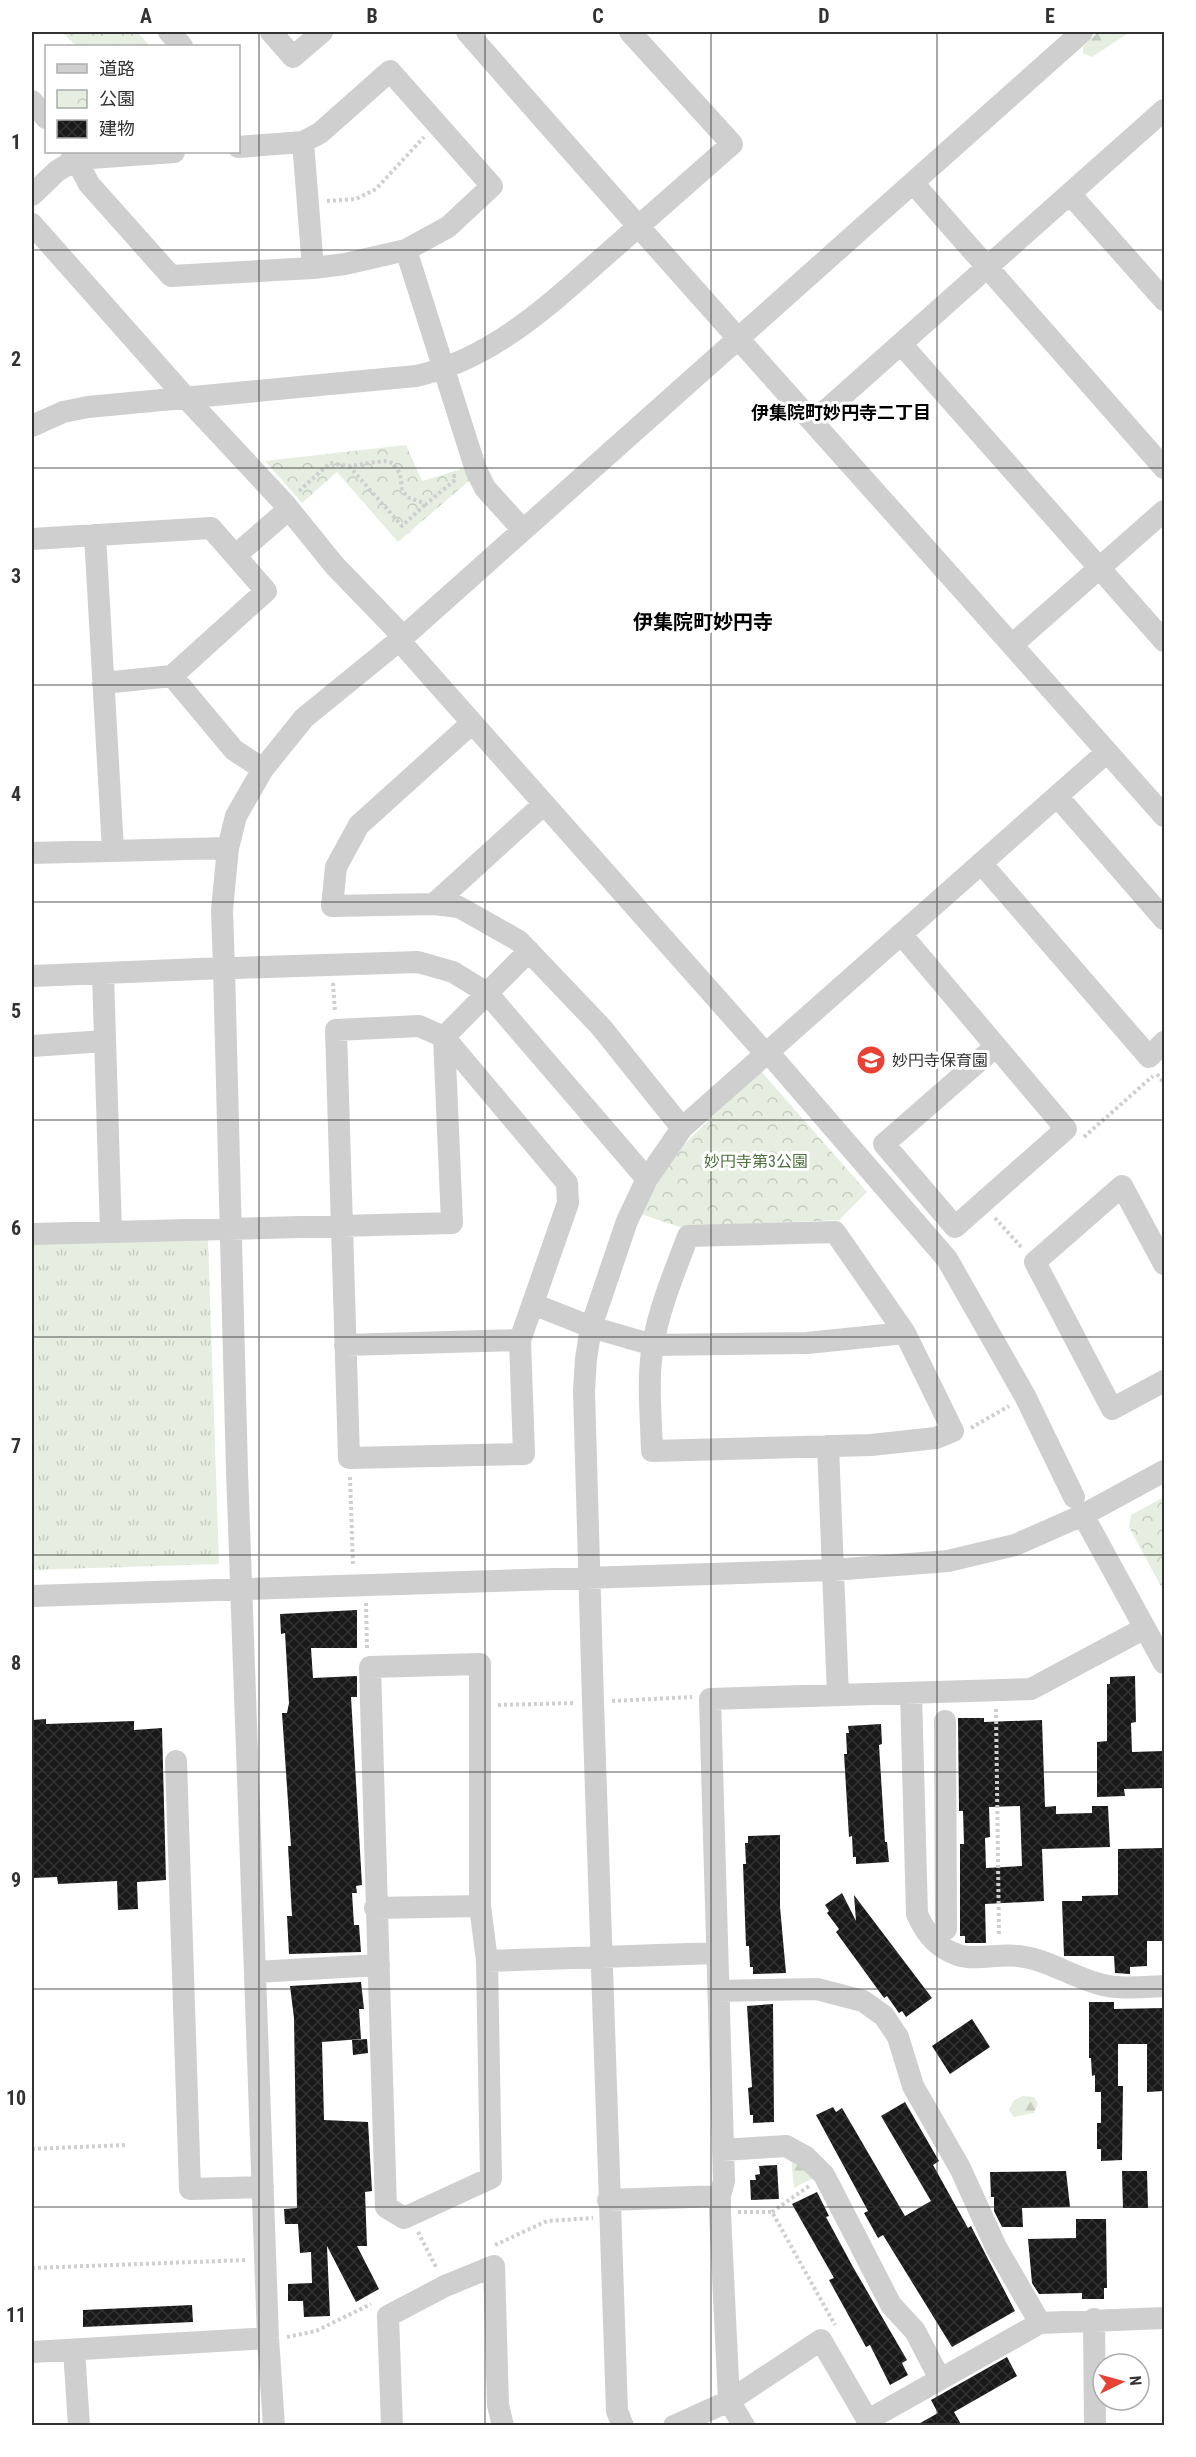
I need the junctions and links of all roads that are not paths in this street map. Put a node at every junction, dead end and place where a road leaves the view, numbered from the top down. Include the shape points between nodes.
1 (169, 32) edge
2 (271, 32) edge
3 (322, 32) edge
4 (467, 32) edge
5 (630, 32) edge
6 (1083, 32) edge
7 (181, 45) edge
8 (32, 101) edge
9 (45, 117) edge
10 (1160, 122) edge
11 (303, 142) junction
12 (240, 147) edge
13 (141, 153) edge
14 (74, 155) edge
15 (914, 184) junction
16 (1070, 194) junction
17 (32, 195) edge
18 (32, 224) edge
19 (638, 227) junction
20 (406, 250) junction
21 (987, 267) junction
22 (313, 268) junction
23 (1164, 300) edge
24 (740, 337) junction
25 (902, 345) junction
26 (443, 370) junction
27 (187, 399) junction
28 (813, 421) junction
29 (32, 426) edge
30 (1164, 468) edge
31 (287, 506) junction
32 (1164, 511) edge
33 (523, 530) junction
34 (95, 535) junction
35 (32, 539) edge
36 (236, 555) junction
37 (1100, 568) junction
38 (401, 639) junction
39 (1164, 641) edge
40 (1012, 645) junction
41 (172, 676) junction
42 (103, 683) junction
43 (472, 723) junction
44 (1107, 752) junction
45 (263, 769) junction
46 (1058, 796) junction
47 (544, 804) junction
48 (1164, 816) edge
49 (228, 848) junction
50 (113, 850) junction
51 (32, 853) edge
52 (981, 863) junction
53 (434, 904) junction
54 (1164, 919) edge
55 (901, 934) junction
56 (529, 951) junction
57 (230, 968) junction
58 (103, 974) junction
59 (32, 976) edge
60 (487, 993) junction
61 (444, 1037) junction
62 (105, 1041) junction
63 (1164, 1042) edge
64 (32, 1046) edge
65 (994, 1047) junction
66 (766, 1052) junction
67 (682, 1128) junction
68 (647, 1179) junction
69 (342, 1226) junction
70 (232, 1230) junction
71 (111, 1232) junction
72 (32, 1234) edge
73 (1164, 1263) edge
74 (533, 1304) junction
75 (591, 1327) junction
76 (905, 1333) junction
77 (520, 1340) junction
78 (345, 1345) junction
79 (653, 1345) junction
80 (1164, 1381) edge
81 (828, 1446) junction
82 (1164, 1471) edge
83 (1079, 1506) junction
84 (833, 1570) junction
85 (590, 1578) junction
86 (243, 1590) junction
87 (32, 1596) edge
88 (1146, 1628) junction
89 (1164, 1663) edge
90 (911, 1693) junction
91 (838, 1695) junction
92 (945, 1721) dead end
93 (176, 1761) dead end
94 (913, 1778) junction
95 (945, 1778) junction
96 (480, 1906) junction
97 (375, 1908) junction
98 (917, 1914) junction
99 (717, 1953) junction
100 (601, 1959) junction
101 (487, 1961) junction
102 (380, 1965) junction
103 (256, 1972) junction
104 (1164, 1986) edge
105 (719, 1991) junction
106 (723, 2150) junction
107 (263, 2187) junction
108 (720, 2204) junction
109 (608, 2208) junction
110 (1164, 2318) edge
111 (1094, 2319) junction
112 (1040, 2323) junction
113 (268, 2338) junction
114 (74, 2350) junction
115 (32, 2352) edge
116 (940, 2379) junction
117 (729, 2401) junction
118 (1089, 2422) edge
119 (870, 2423) edge
120 (80, 2426) edge
121 (274, 2426) edge
122 (392, 2426) edge
123 (503, 2426) edge
124 (623, 2426) edge
125 (674, 2426) edge
126 (744, 2426) edge

1 - 7 street
2 - 3 street via 293,57
4 - 19 street
5 - 19 street via 732,144
6 - 15 street
8 - 9 street
10 - 16 street
11 - 12 street
11 - 20 street via 320,133 390,71 492,186 448,227
11 - 22 street
13 - 14 street
14 - 17 street
14 - 22 street via 89,184 171,276
15 - 21 street
15 - 24 street
16 - 21 street
16 - 23 street
18 - 27 street
19 - 24 street
19 - 26 street via 534,318 472,358
20 - 22 street
20 - 26 street
21 - 25 street
21 - 30 street
24 - 28 street
24 - 33 street
25 - 28 street
25 - 37 street
26 - 27 street via 394,380
26 - 33 street via 476,470 485,488
27 - 29 street via 88,406
27 - 31 street
28 - 40 street
31 - 36 street
31 - 38 street
32 - 37 street
33 - 38 street
34 - 35 street
34 - 36 street via 212,528
34 - 42 street
36 - 41 street via 266,591
37 - 39 street
37 - 40 street
38 - 43 street
38 - 45 street via 304,718
40 - 44 street
41 - 42 street
41 - 45 street via 234,750
42 - 50 street
43 - 47 street
43 - 53 street via 359,825 336,867 332,906
44 - 46 street
44 - 48 street
45 - 49 street via 236,816
46 - 52 street
46 - 54 street
47 - 53 street
47 - 66 street
49 - 50 street
49 - 57 street via 222,910
50 - 51 street
52 - 55 street
52 - 63 street via 1149,1057
53 - 56 street via 459,907 519,941
55 - 65 street
55 - 66 street
56 - 60 street
56 - 67 street via 601,1027
57 - 58 street
57 - 60 street via 418,962 453,972
57 - 70 street
58 - 59 street
58 - 62 street
60 - 61 street
60 - 68 street
61 - 69 street via 452,1223
61 - 69 street via 419,1026 336,1030
61 - 74 street via 567,1183 568,1203
62 - 64 street
62 - 71 street
65 - 65 street via 1066,1129 955,1227 884,1144
66 - 67 street
66 - 83 street via 936,1243 1025,1396
67 - 68 street
68 - 75 street via 627,1221
69 - 70 street
69 - 78 street
70 - 71 street
70 - 86 street
71 - 72 street
73 - 80 street via 1122,1186 1035,1262 1112,1409
74 - 75 street
74 - 77 street
75 - 79 street
75 - 85 street via 584,1391
76 - 79 street via 807,1343
76 - 79 street via 835,1232 688,1236
76 - 81 street via 953,1431 936,1438
77 - 78 street
77 - 78 street via 524,1454 349,1458
79 - 81 street via 652,1450
81 - 84 street
82 - 83 street
83 - 84 street via 1015,1545 948,1561
83 - 88 street
84 - 85 street
84 - 91 street
85 - 86 street
85 - 100 street
86 - 87 street
86 - 103 street
88 - 89 street
88 - 90 street via 1030,1689
90 - 91 street
90 - 94 street
91 - 99 street via 710,1699
92 - 95 street
93 - 107 street via 190,2189
94 - 95 street
94 - 98 street
95 - 98 street via 946,1921
96 - 97 street
96 - 97 street via 480,1664 370,1667
96 - 101 street
97 - 102 street
98 - 104 street via 924,1930 940,1946 960,1956 1000,1955 1038,1960 1097,1984
99 - 100 street
99 - 105 street
100 - 101 street
100 - 109 street
101 - 102 street via 491,2178 404,2218 386,2207
102 - 103 street
103 - 107 street
105 - 106 street
105 - 112 street via 818,1989 863,2001 884,2016 898,2037 913,2086
106 - 108 street
106 - 116 street via 786,2146 806,2157 824,2175 891,2305 915,2331
107 - 113 street
108 - 109 street
108 - 117 street
109 - 124 street via 617,2411
110 - 111 street
111 - 112 street
111 - 118 street
112 - 116 street
113 - 114 street
113 - 121 street
114 - 115 street
114 - 120 street
116 - 119 street
117 - 119 street via 821,2340
117 - 125 street
117 - 126 street
122 - 123 street via 388,2316 440,2275 494,2266 498,2405

